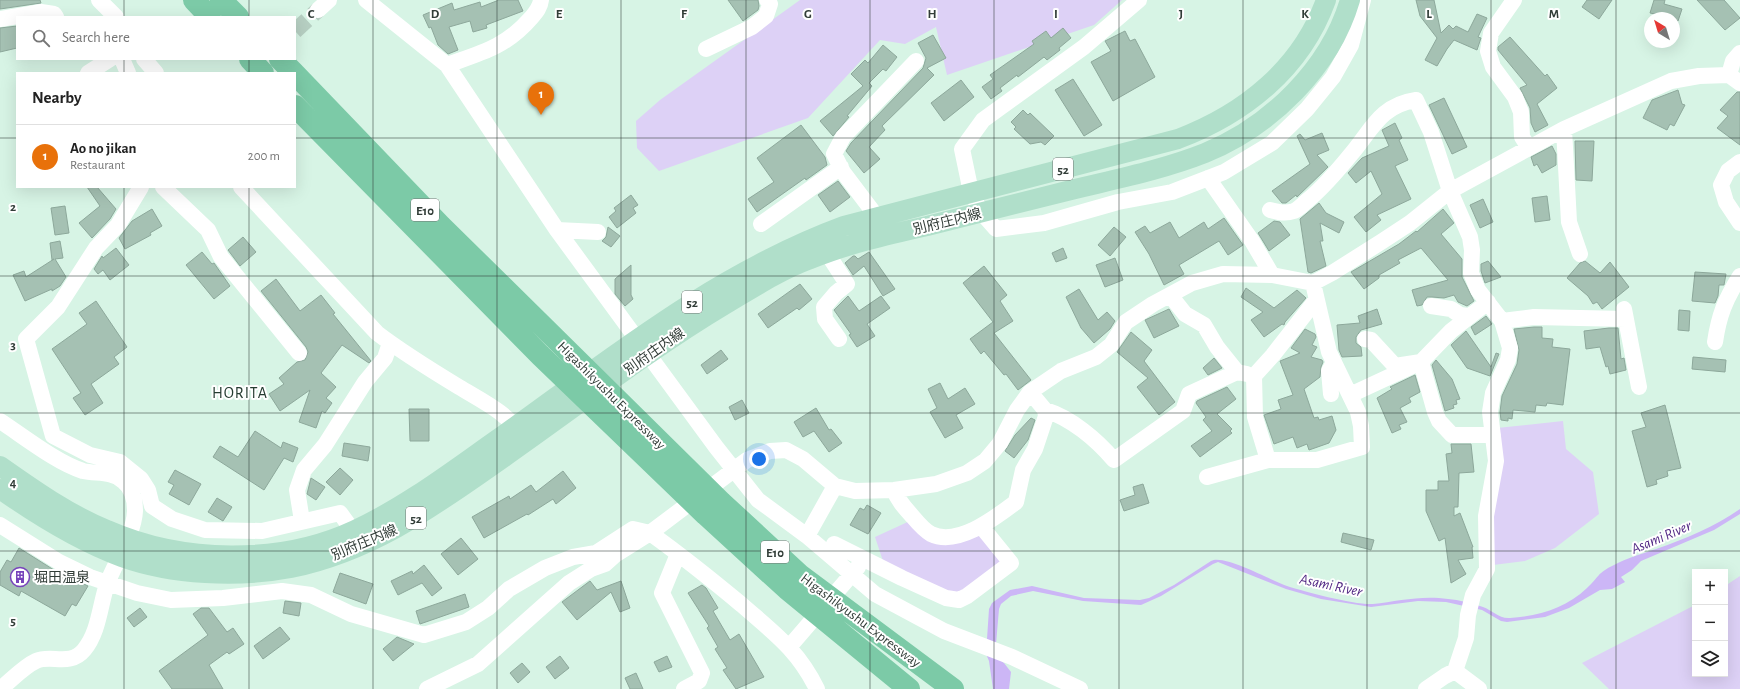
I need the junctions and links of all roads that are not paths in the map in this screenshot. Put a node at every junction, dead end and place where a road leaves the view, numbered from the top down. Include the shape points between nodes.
1 (100, 0) edge
2 (194, 0) edge
3 (221, 0) edge
4 (366, 0) edge
5 (541, 0) edge
6 (767, 0) edge
7 (1139, 0) edge
8 (1326, 0) edge
9 (1350, 0) edge
10 (1363, 0) edge
11 (1514, 0) edge
12 (16, 16) edge
13 (18, 16) edge
14 (55, 16) edge
15 (115, 16) edge
16 (209, 16) edge
17 (237, 16) edge
18 (0, 19) edge
19 (706, 49) dead end
20 (1740, 53) edge
21 (108, 60) edge
22 (122, 60) edge
23 (145, 60) edge
24 (251, 60) edge
25 (281, 60) edge
26 (916, 61) dead end
27 (447, 65) junction
28 (90, 72) edge
29 (128, 72) edge
30 (155, 72) edge
31 (262, 72) edge
32 (292, 72) edge
33 (296, 76) edge
34 (1735, 79) edge
35 (296, 107) edge
36 (1564, 129) junction
37 (1529, 148) junction
38 (1740, 162) edge
39 (841, 167) junction
40 (1208, 178) junction
41 (141, 188) edge
42 (164, 188) edge
43 (242, 188) edge
44 (1450, 191) junction
45 (971, 192) junction
46 (1270, 210) dead end
47 (981, 212) junction
48 (877, 217) junction
49 (1740, 223) edge
50 (761, 224) dead end
51 (557, 230) junction
52 (598, 232) dead end
53 (826, 253) junction
54 (1580, 254) dead end
55 (1272, 275) junction
56 (1740, 276) edge
57 (1313, 283) junction
58 (1170, 295) junction
59 (1316, 300) junction
60 (1488, 302) junction
61 (1432, 306) dead end
62 (1469, 316) junction
63 (1502, 321) junction
64 (839, 339) dead end
65 (1365, 339) dead end
66 (1715, 342) dead end
67 (390, 343) junction
68 (642, 347) junction
69 (300, 353) dead end
70 (1421, 362) junction
71 (1333, 364) junction
72 (1237, 372) junction
73 (1254, 376) junction
74 (1639, 388) dead end
75 (1030, 392) junction
76 (1331, 394) dead end
77 (1350, 395) junction
78 (1044, 410) junction
79 (622, 420) junction
80 (0, 421) edge
81 (521, 434) junction
82 (1493, 435) junction
83 (1268, 460) junction
84 (0, 466) edge
85 (1207, 478) dead end
86 (835, 486) junction
87 (0, 489) edge
88 (894, 490) junction
89 (302, 520) junction
90 (0, 525) edge
91 (981, 526) junction
92 (353, 531) junction
93 (653, 531) junction
94 (807, 536) junction
95 (128, 538) junction
96 (834, 544) dead end
97 (678, 554) junction
98 (120, 556) junction
99 (865, 560) junction
100 (108, 584) junction
101 (790, 646) junction
102 (1455, 672) junction
103 (0, 689) edge
104 (427, 689) edge
105 (684, 689) edge
106 (817, 689) edge
107 (909, 689) edge
108 (953, 689) edge
109 (1080, 689) edge
110 (1426, 689) edge
111 (1479, 689) edge

1 - 15 street
2 - 16 highway
3 - 17 highway
4 - 27 street
5 - 27 street via 540,8 523,28 505,43
6 - 19 street via 770,4 766,16
7 - 45 street via 1084,47 983,120 962,149
8 - 45 main road, 別府庄内線 / 52 via 1312,30 1288,66 1248,103 1226,118 1178,139
9 - 47 main road, 別府庄内線 / 52 via 1336,37 1304,81 1284,102 1237,137 1210,151 1156,170
10 - 40 street via 1351,45 1333,77 1306,109 1272,143 1224,172
11 - 37 street via 1491,34 1488,51 1493,67 1515,97 1521,112 1522,137
12 - 18 street
13 - 14 street via 41,12
20 - 34 street via 1733,61
21 - 28 street
22 - 29 street
23 - 30 street
24 - 31 highway
25 - 32 highway, Higashikyushu Expressway / E10
26 - 39 street via 843,138 834,154
27 - 51 street
33 - 79 highway, Higashikyushu Expressway / E10 via 558,343
34 - 36 street via 1699,76 1671,81
35 - 79 highway, Higashikyushu Expressway / E10 via 540,354
36 - 37 street
36 - 54 street via 1569,222
37 - 44 street
38 - 49 street via 1728,172 1721,185 1726,202
39 - 48 street
39 - 50 street
40 - 47 street via 1172,192 1118,202 1044,223 996,229
40 - 55 street via 1252,241
41 - 89 street via 118,225 92,254 58,307 26,340 53,436 90,455 120,462 141,479 148,490 152,506 172,519 205,530 262,531
42 - 69 street via 208,230 221,257
43 - 67 street via 377,333
44 - 46 street via 1440,158 1416,100 1404,101 1382,116 1316,193 1294,211 1282,213
44 - 57 street via 1410,223
44 - 60 street via 1470,237 1471,273 1478,290
45 - 47 street
45 - 48 main road, 別府庄内線 / 52
47 - 53 main road, 別府庄内線 / 52
48 - 68 main road, 別府庄内線 / 52 via 837,228 775,254 676,312
51 - 52 street
51 - 68 street
53 - 64 street via 847,284 824,307 825,319
53 - 68 main road, 別府庄内線 / 52 via 780,273 699,320
55 - 57 street
55 - 58 street via 1223,274 1192,284
56 - 66 street via 1719,316
57 - 59 street
58 - 72 street via 1185,314 1204,325 1217,347
58 - 75 street via 1126,322 1110,345 1096,357 1061,371
59 - 71 street
59 - 73 street
60 - 62 street
60 - 63 street
61 - 62 street via 1451,309 1460,315
62 - 70 street
63 - 74 street via 1625,313
63 - 82 street via 1510,348 1508,360 1493,393 1490,412
65 - 70 street via 1371,340 1395,366
67 - 81 street via 500,412
67 - 89 street via 385,358 365,382 325,444 304,470 297,490
68 - 81 main road, 別府庄内線 / 52
68 - 94 street via 758,500
70 - 77 street
70 - 82 street via 1437,416 1452,435
71 - 76 street via 1329,371
71 - 77 street
72 - 73 street
72 - 78 street via 1189,394 1182,410 1114,460 1089,435 1063,417
73 - 83 street via 1255,417
75 - 78 street
75 - 88 street via 1017,410 1000,443 984,461 967,473 949,480
77 - 83 street via 1358,412 1362,447 1318,460
78 - 91 street via 1046,416 1042,431 1023,470 1016,502
79 - 107 highway, Higashikyushu Expressway / E10 via 706,515 787,589
79 - 108 highway, Higashikyushu Expressway / E10 via 721,502 800,575
80 - 95 street via 70,466 92,473 116,476 124,481 134,500 135,513
81 - 92 main road, 別府庄内線 / 52 via 398,508
81 - 98 main road, 別府庄内線 / 52 via 436,505 389,533 340,555 261,572 214,574
82 - 102 street via 1496,461 1486,516 1487,569 1473,595 1466,638
83 - 85 street
84 - 95 main road, 別府庄内線 / 52 via 68,512
86 - 88 street via 854,491
86 - 93 street via 803,460 786,450 770,450 747,460
86 - 94 street
87 - 98 main road, 別府庄内線 / 52 via 80,538
88 - 91 street via 898,500 931,534 955,536
89 - 92 street via 340,513
90 - 100 street via 59,562
91 - 99 street via 1011,563 959,600 946,598
92 - 95 main road, 別府庄内線 / 52 via 309,546 243,555 183,551
93 - 97 street
93 - 100 street via 633,528 596,553 573,557 545,568 509,589 474,617 424,635 351,614 311,594 282,591 222,598 171,600
93 - 104 street via 605,564 591,569 569,583 478,664
94 - 109 street via 875,594 944,631 1012,657
95 - 98 street
96 - 99 street
97 - 101 street
97 - 105 street via 662,594 702,673 699,681
98 - 100 street
99 - 101 street
100 - 103 street via 93,635 84,650 67,660 38,660
101 - 106 street
102 - 110 street
102 - 111 street

